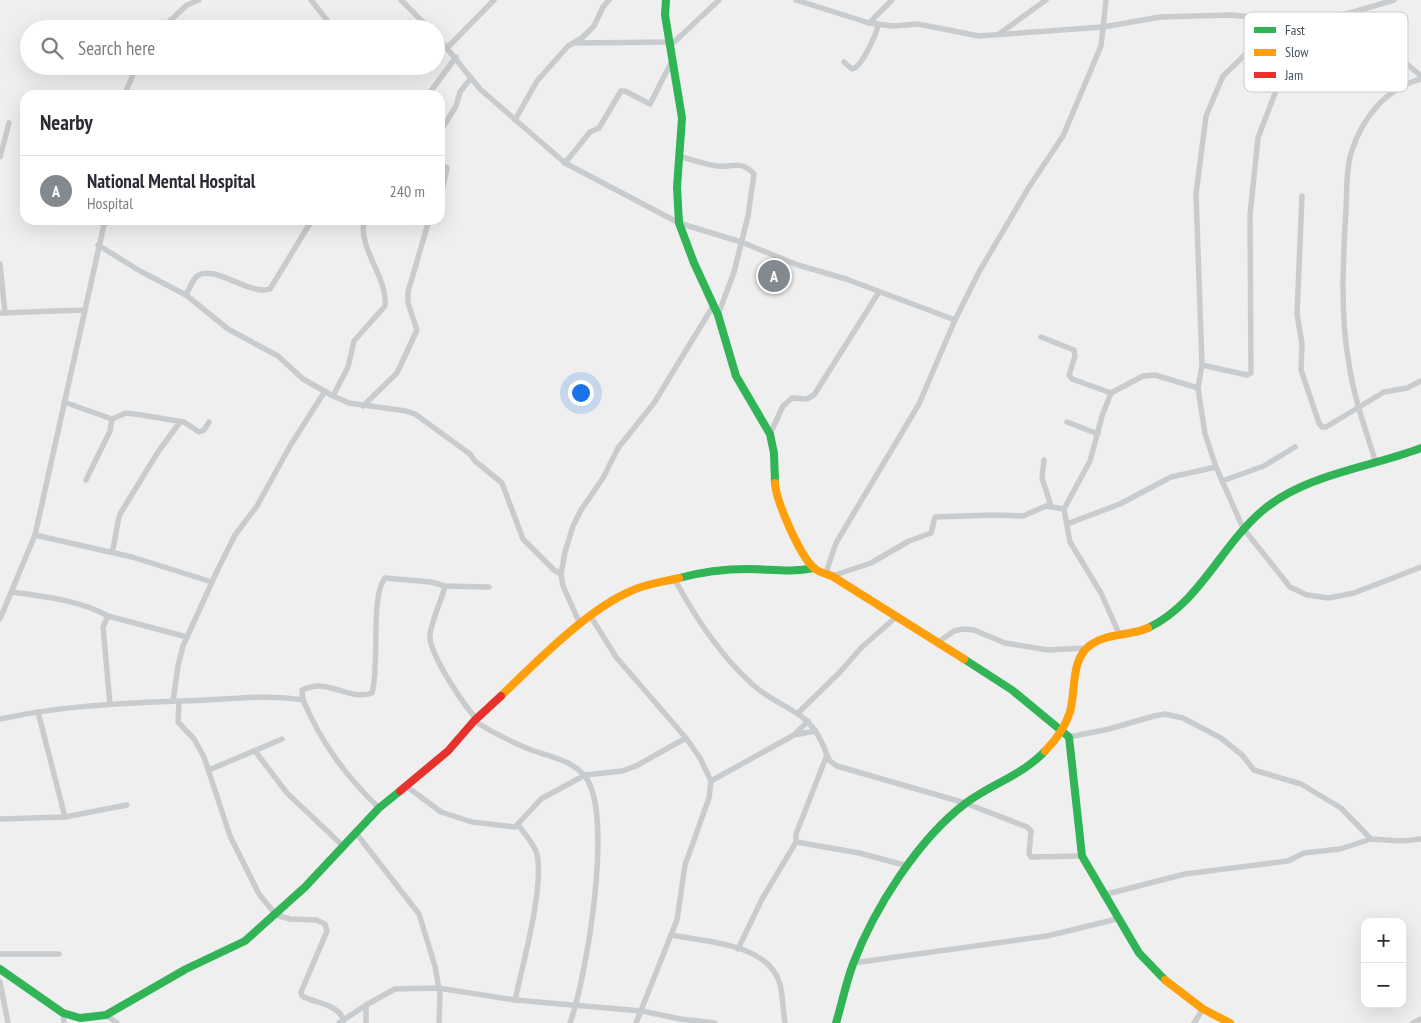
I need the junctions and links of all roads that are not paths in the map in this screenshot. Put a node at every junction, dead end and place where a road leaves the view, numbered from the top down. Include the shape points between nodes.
1 (200, 0) edge
2 (310, 0) edge
3 (401, 0) edge
4 (494, 0) edge
5 (609, 0) edge
6 (666, 0) edge
7 (719, 0) edge
8 (796, 0) edge
9 (892, 0) edge
10 (1046, 0) edge
11 (1106, 0) edge
12 (1394, 0) edge
13 (1353, 12) edge
14 (1244, 16) edge
15 (171, 20) edge
16 (327, 20) edge
17 (421, 20) edge
18 (869, 23) junction
19 (878, 24) junction
20 (1103, 27) junction
21 (999, 34) junction
22 (574, 43) junction
23 (445, 44) edge
24 (671, 44) junction
25 (448, 47) junction
26 (456, 57) junction
27 (1244, 57) edge
28 (673, 59) junction
29 (844, 62) dead end
30 (1408, 66) edge
31 (445, 72) edge
32 (134, 75) edge
33 (443, 75) edge
34 (471, 78) junction
35 (1421, 78) edge
36 (1408, 84) edge
37 (126, 90) edge
38 (432, 90) edge
39 (1275, 92) edge
40 (1390, 92) edge
41 (515, 120) junction
42 (8, 123) dead end
43 (445, 124) edge
44 (679, 156) junction
45 (0, 157) edge
46 (565, 163) junction
47 (1302, 196) dead end
48 (679, 223) junction
49 (104, 225) edge
50 (309, 225) edge
51 (364, 225) edge
52 (428, 225) edge
53 (741, 242) junction
54 (98, 245) junction
55 (0, 264) edge
56 (879, 292) junction
57 (186, 294) junction
58 (713, 306) junction
59 (85, 310) junction
60 (2, 313) edge
61 (718, 315) junction
62 (955, 320) junction
63 (1041, 337) dead end
64 (1202, 365) junction
65 (1421, 381) edge
66 (1198, 388) junction
67 (325, 391) junction
68 (1112, 393) junction
69 (333, 396) junction
70 (64, 402) junction
71 (363, 406) junction
72 (1359, 406) junction
73 (112, 419) junction
74 (180, 422) junction
75 (209, 422) dead end
76 (1067, 422) dead end
77 (770, 434) junction
78 (1098, 434) junction
79 (1295, 447) dead end
80 (1421, 448) edge
81 (1044, 460) dead end
82 (1376, 463) junction
83 (1216, 467) junction
84 (86, 480) dead end
85 (1222, 481) junction
86 (1052, 506) junction
87 (1064, 509) junction
88 (1067, 524) junction
89 (1244, 528) junction
90 (35, 535) junction
91 (112, 552) junction
92 (1421, 567) edge
93 (814, 568) junction
94 (561, 574) junction
95 (829, 574) junction
96 (675, 580) junction
97 (212, 582) junction
98 (445, 586) junction
99 (490, 588) dead end
100 (13, 592) junction
101 (108, 616) junction
102 (592, 616) junction
103 (896, 617) junction
104 (0, 619) edge
105 (580, 624) junction
106 (1120, 636) junction
107 (187, 637) junction
108 (938, 642) junction
109 (1086, 648) junction
110 (303, 700) junction
111 (176, 701) junction
112 (110, 704) junction
113 (38, 712) junction
114 (798, 712) junction
115 (0, 719) edge
116 (476, 720) junction
117 (808, 720) junction
118 (816, 730) junction
119 (1061, 733) junction
120 (794, 735) junction
121 (1069, 737) junction
122 (686, 738) junction
123 (282, 739) dead end
124 (255, 751) junction
125 (827, 755) junction
126 (209, 770) junction
127 (585, 775) junction
128 (711, 781) junction
129 (406, 786) junction
130 (965, 803) junction
131 (127, 805) dead end
132 (379, 808) junction
133 (65, 817) junction
134 (0, 819) edge
135 (518, 825) junction
136 (356, 833) junction
137 (1371, 839) junction
138 (1421, 839) edge
139 (796, 842) junction
140 (343, 846) junction
141 (1082, 856) junction
142 (908, 866) junction
143 (1103, 895) junction
144 (276, 915) junction
145 (1117, 920) junction
146 (672, 935) junction
147 (738, 949) junction
148 (0, 954) edge
149 (59, 954) dead end
150 (854, 963) junction
151 (0, 969) edge
152 (0, 982) edge
153 (438, 988) junction
154 (515, 1000) junction
155 (366, 1005) junction
156 (577, 1005) junction
157 (1203, 1010) junction
158 (642, 1011) junction
159 (63, 1013) junction
160 (106, 1015) junction
161 (1421, 1019) edge
162 (342, 1021) edge
163 (8, 1023) edge
164 (64, 1023) edge
165 (118, 1023) edge
166 (366, 1023) edge
167 (439, 1023) edge
168 (570, 1023) edge
169 (636, 1023) edge
170 (716, 1023) edge
171 (785, 1023) edge
172 (836, 1023) edge
173 (1194, 1023) edge
174 (1230, 1023) edge
175 (1412, 1023) edge

1 - 15 street via 187,5
2 - 16 street
3 - 17 street
4 - 25 street
5 - 22 street via 594,26
6 - 24 street
7 - 24 street
8 - 18 street
9 - 18 street
10 - 21 street
11 - 20 street
12 - 13 street
14 - 20 street via 1160,18
18 - 19 street
19 - 21 street via 918,24 980,36
19 - 29 street via 858,66 852,69
20 - 21 street
20 - 62 street via 1101,46 1063,136 1028,188
22 - 24 street
22 - 41 street via 537,81
23 - 25 street
24 - 28 street
25 - 26 street
26 - 31 street
26 - 34 street
27 - 64 street via 1223,76 1206,116 1196,194
28 - 44 street via 682,118
28 - 46 street via 650,104 621,91 599,128 590,132
30 - 35 street
32 - 37 street
33 - 38 street
34 - 41 street
34 - 43 street via 460,92
35 - 36 street
39 - 64 street via 1258,138 1250,215 1251,373 1248,376
40 - 72 street via 1377,105 1356,142 1348,167 1344,322 1349,367
41 - 46 street
42 - 45 street
44 - 48 street
44 - 53 street via 716,166 734,164 754,174
46 - 48 street
47 - 72 street via 1296,314 1302,344 1301,370 1322,427
48 - 53 street
48 - 58 street
49 - 54 street
50 - 57 street via 270,288 256,290 218,275 203,274 196,278
51 - 69 street via 365,239 385,306 354,341 348,367
52 - 71 street via 408,292 408,303 417,330 398,373
53 - 56 street via 798,266
53 - 61 street via 732,280
54 - 57 street
54 - 59 street
55 - 60 street
56 - 62 street
56 - 77 street via 814,395 792,398 783,406
57 - 67 street via 228,329 278,356 303,379
58 - 61 street
58 - 94 street via 654,403 618,448 581,510 567,544
59 - 60 street
59 - 70 street
61 - 77 street via 736,376
62 - 95 street via 919,404 836,543
63 - 68 street via 1074,350 1069,375 1072,379
64 - 66 street
65 - 72 street via 1407,388 1384,392
66 - 68 street via 1155,375 1143,376
66 - 83 street via 1205,434
67 - 69 street
67 - 97 street via 257,506 235,535
68 - 78 street
69 - 71 street
70 - 73 street
70 - 90 street
71 - 94 street via 415,414 470,454 502,482 523,539
72 - 82 street
73 - 74 street via 134,414
73 - 84 street via 110,431
74 - 75 street via 200,432
74 - 91 street via 120,514
76 - 78 street
77 - 93 street via 776,495
78 - 87 street via 1084,475
79 - 85 street via 1264,466
80 - 82 street
81 - 86 street via 1042,478
82 - 89 street via 1285,496 1264,509
83 - 85 street
83 - 88 street via 1171,477 1120,504
85 - 89 street
86 - 87 street
86 - 95 street via 1023,516 935,517 931,533 909,541 871,563
87 - 88 street
88 - 106 street via 1070,542 1101,593
89 - 92 street via 1290,587 1307,595 1328,598 1354,593
89 - 106 street via 1192,596 1170,615 1137,632
90 - 91 street
90 - 100 street
91 - 97 street
93 - 95 street
93 - 96 street via 796,572 748,569 697,573
94 - 105 street
95 - 103 street
96 - 102 street via 632,590 607,603
96 - 114 street via 693,614 751,684
97 - 107 street
98 - 99 street
98 - 110 street via 385,578 378,601 372,692 355,694 314,685 302,690
98 - 116 street via 430,637 432,647 458,696
100 - 101 street via 68,602
100 - 104 street
101 - 107 street
101 - 112 street via 104,627
102 - 105 street
102 - 122 street via 616,656
103 - 108 street
103 - 114 street
105 - 116 street
106 - 109 street via 1095,642
107 - 111 street via 178,666
108 - 109 street via 963,629 974,630 1005,643 1048,650
108 - 119 street via 1012,690
109 - 119 street via 1076,670 1070,708
110 - 111 street
110 - 132 street via 316,731 352,781
111 - 112 street
111 - 126 street via 178,722 194,739
112 - 113 street
113 - 115 street
113 - 133 street
114 - 117 street
116 - 127 street via 504,739 574,765
116 - 129 street via 448,751
117 - 118 street
117 - 120 street
118 - 120 street
118 - 125 street
119 - 121 street
119 - 130 street via 1026,768
120 - 128 street
121 - 137 street via 1165,714 1183,718 1221,738 1254,770 1301,784 1341,808
121 - 141 street
122 - 127 street via 636,766
122 - 128 street
123 - 124 street
124 - 126 street
124 - 140 street via 287,792
125 - 130 street via 837,766
125 - 139 street via 796,834
126 - 144 street via 239,856
127 - 135 street via 541,799
127 - 156 street via 597,806 598,828 594,903
128 - 146 street via 709,798 686,865
129 - 132 street
129 - 135 street via 441,812 472,822 505,827
130 - 141 street via 1028,827 1031,857
130 - 142 street via 930,837
131 - 133 street
132 - 136 street
133 - 134 street
135 - 154 street via 534,846 537,873
136 - 140 street
136 - 153 street via 419,914 430,945
137 - 138 street
137 - 143 street via 1340,849 1304,853 1281,863 1185,874
139 - 142 street
139 - 147 street via 762,899
140 - 144 street
141 - 143 street
142 - 150 street via 871,926
143 - 145 street
144 - 160 street via 245,941 186,969
144 - 162 street via 325,924 328,931 301,992 308,999 336,1008
145 - 150 street via 1047,936
145 - 157 street via 1143,958
146 - 147 street
146 - 158 street
147 - 171 street via 764,960 771,968 780,984
148 - 149 street
150 - 172 street
151 - 159 street
152 - 163 street
153 - 154 street
153 - 155 street via 395,989
153 - 167 street
154 - 156 street
155 - 162 street
155 - 166 street
156 - 158 street
156 - 168 street
157 - 173 street
157 - 174 street
158 - 169 street
158 - 170 street
159 - 160 street via 80,1018
159 - 164 street
160 - 165 street
161 - 175 street

